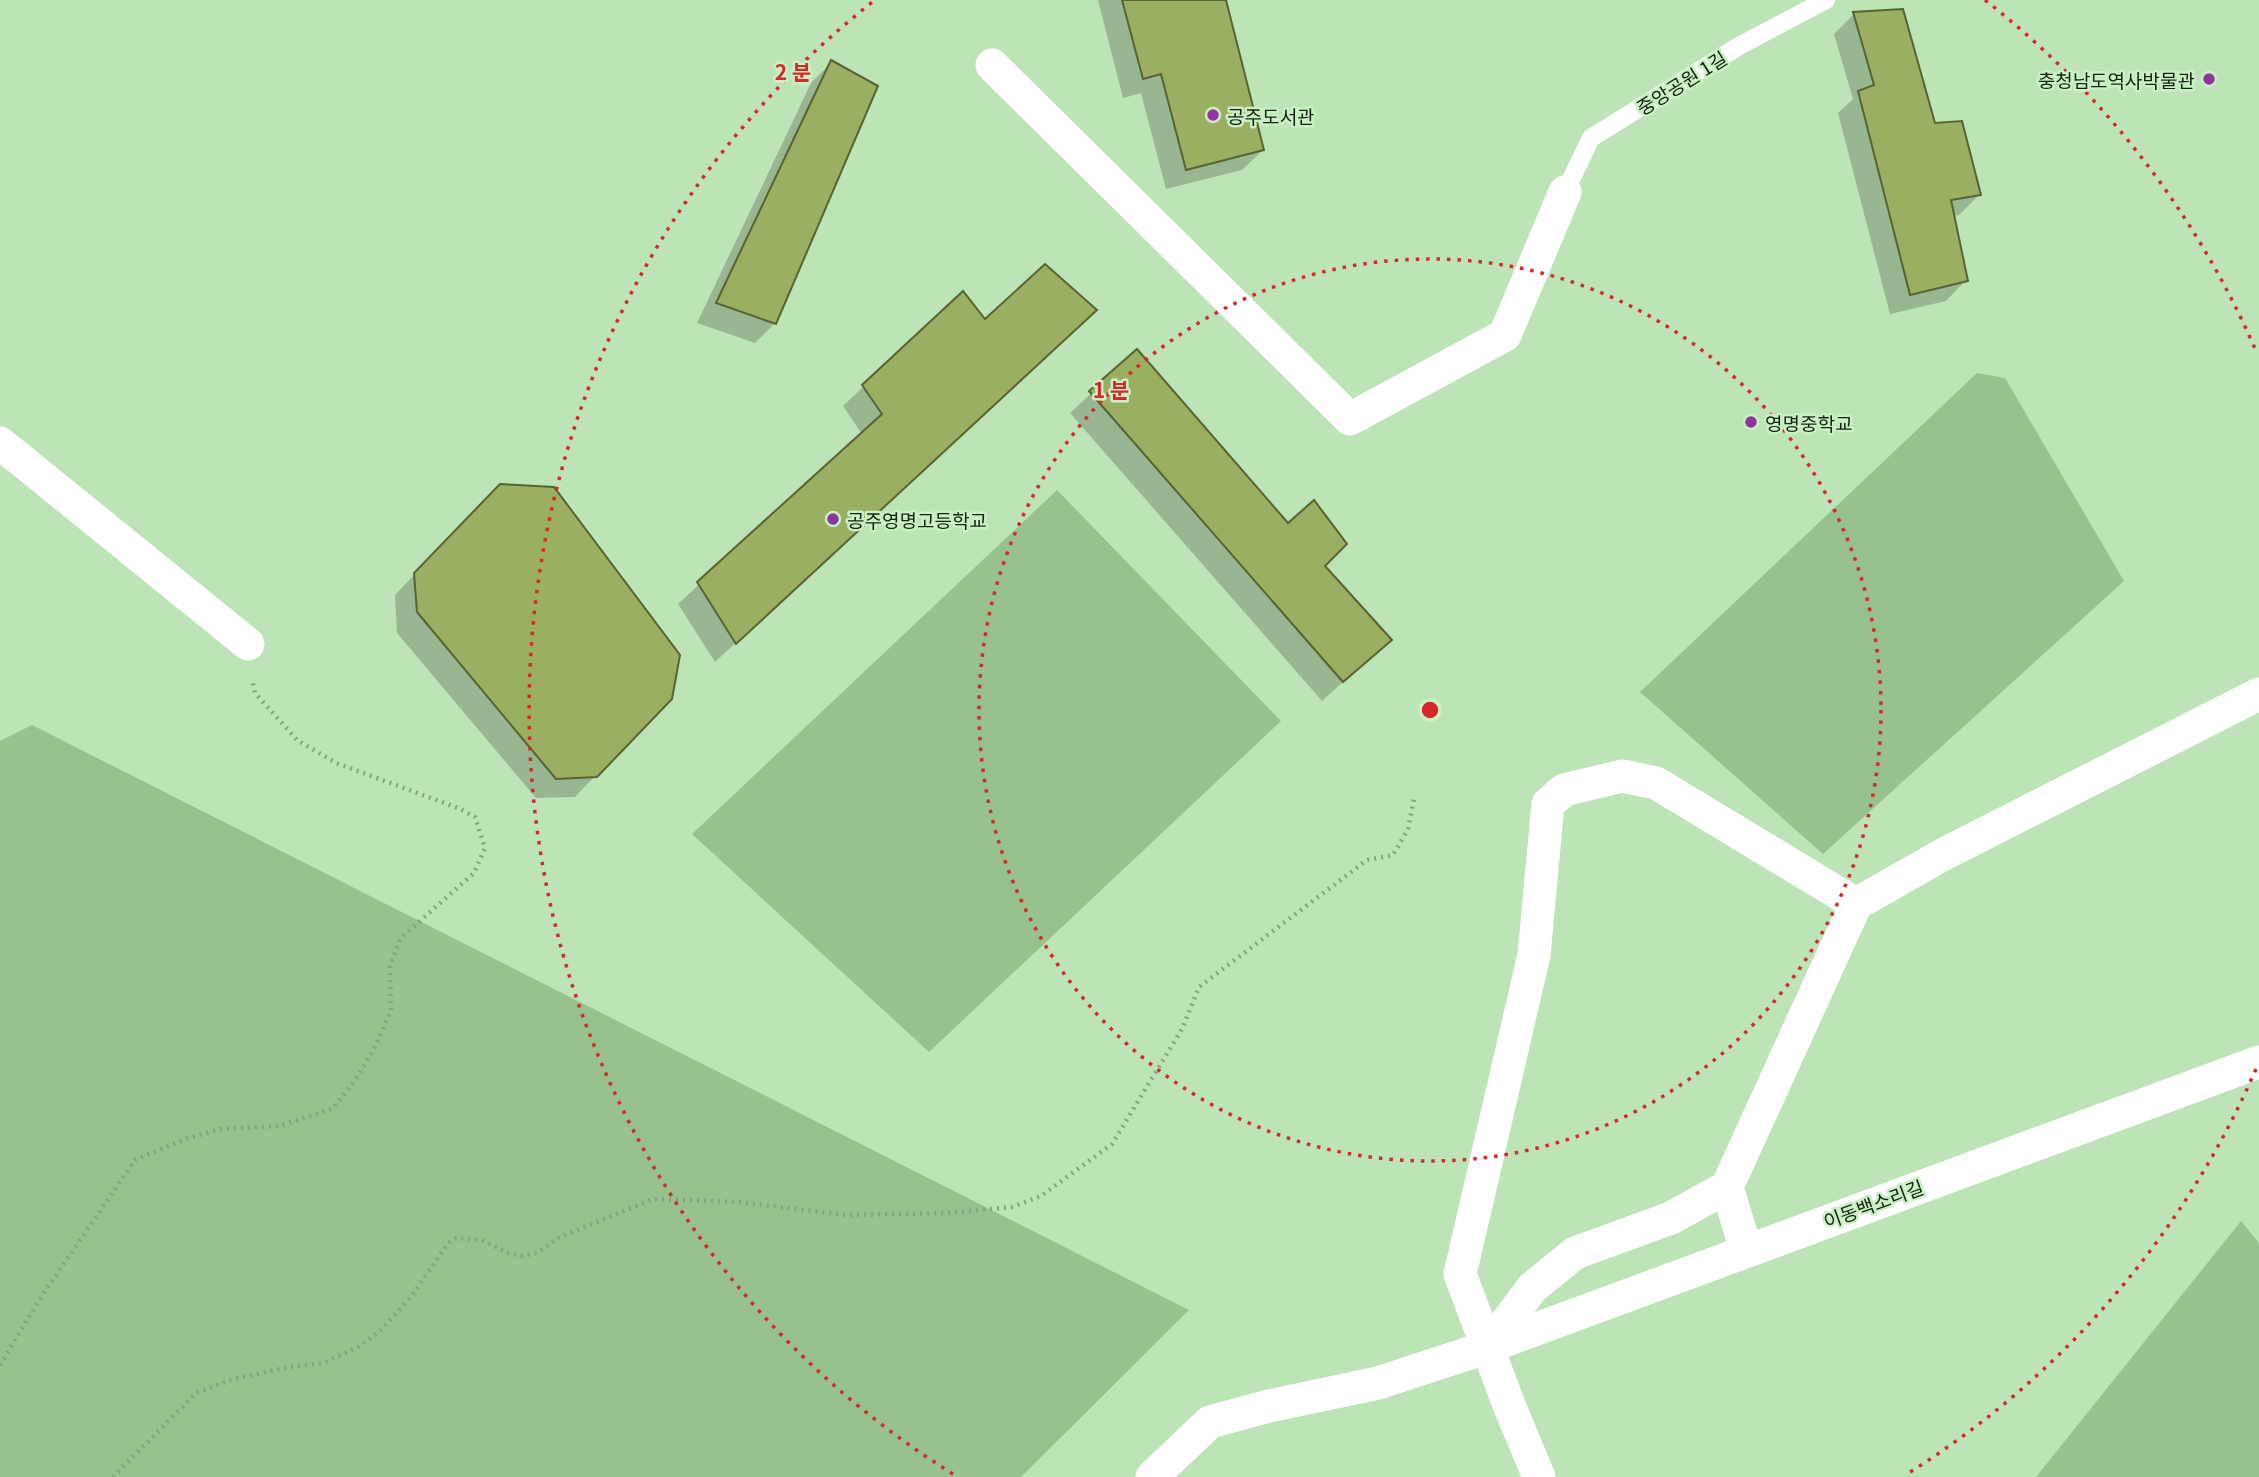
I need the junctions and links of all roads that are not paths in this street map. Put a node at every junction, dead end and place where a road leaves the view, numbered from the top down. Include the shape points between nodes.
1 (1826, 0) edge
2 (992, 65) dead end
3 (1565, 192) joint
4 (0, 443) edge
5 (248, 644) road end
6 (2259, 694) edge
7 (1856, 904) junction
8 (2259, 1062) edge
9 (1727, 1187) junction
10 (1746, 1250) junction
11 (1488, 1347) junction
12 (1152, 1477) edge
13 (1539, 1477) edge

1 - 3 lane, 중앙공원 1길 via 1739,46 1591,138
2 - 3 street via 1350,419 1505,335
4 - 5 street
6 - 7 street via 1944,854
7 - 9 street
7 - 11 street via 1656,783 1622,776 1564,790 1548,804 1534,955 1460,1274
8 - 10 street, 이동백소리길
9 - 10 street
9 - 11 street via 1671,1218 1575,1253 1532,1288
10 - 11 street, 이동백소리길
11 - 12 street, 이동백소리길 via 1378,1383 1210,1422
11 - 13 street

